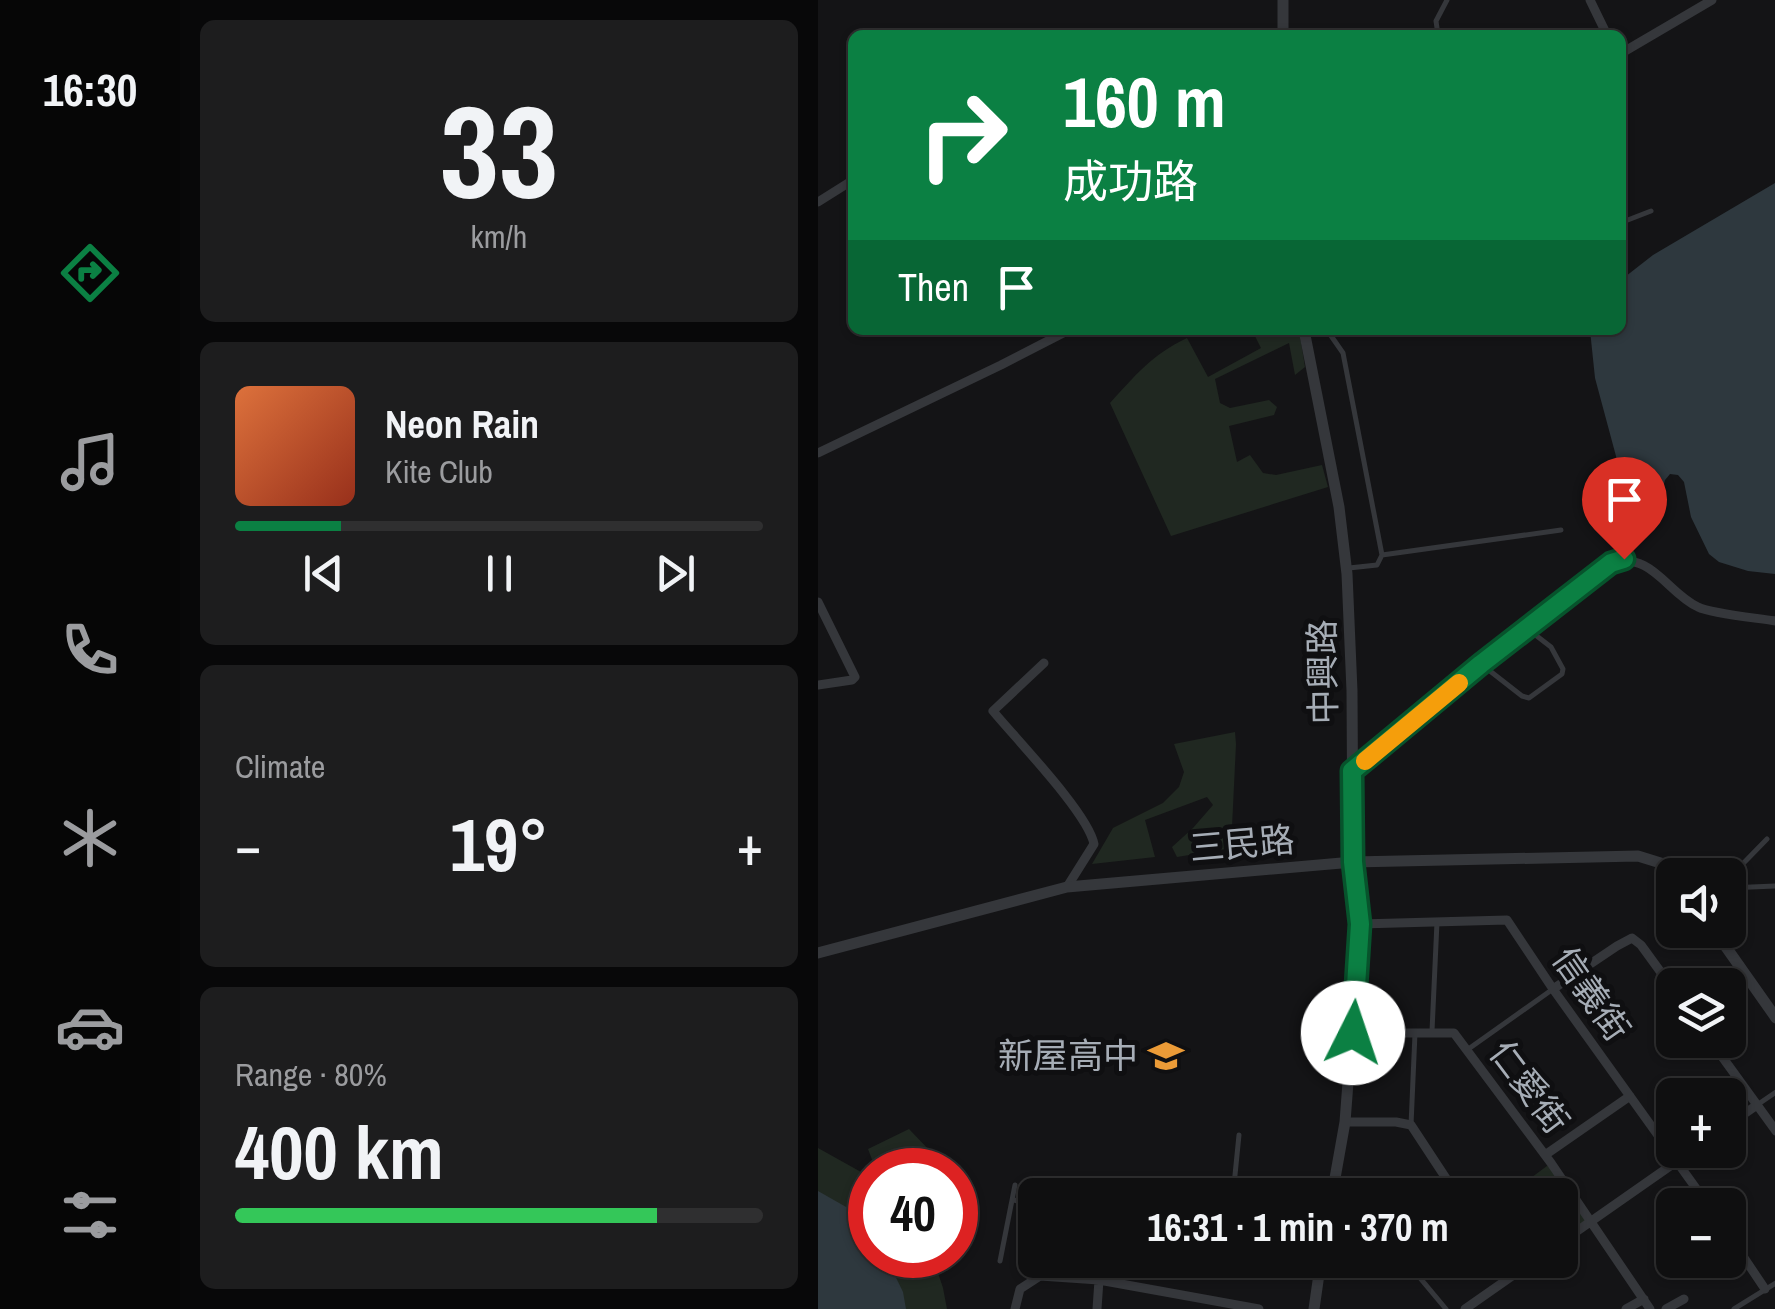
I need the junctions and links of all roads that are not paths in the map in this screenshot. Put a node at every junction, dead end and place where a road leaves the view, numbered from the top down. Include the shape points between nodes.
1 (1283, 0) edge
2 (1447, 0) edge
3 (1590, 0) edge
4 (1712, 0) edge
5 (1283, 30) edge
6 (1437, 30) edge
7 (1605, 30) edge
8 (1626, 50) edge
9 (848, 183) edge
10 (818, 202) edge
11 (1652, 211) dead end
12 (1626, 221) edge
13 (1059, 335) edge
14 (1305, 335) edge
15 (1330, 335) edge
16 (818, 452) edge
17 (1561, 530) dead end
18 (1382, 555) junction
19 (1346, 568) junction
20 (818, 602) edge
21 (1776, 621) edge
22 (1526, 628) junction
23 (1044, 663) dead end
24 (1481, 664) junction
25 (818, 684) edge
26 (1352, 771) junction
27 (1767, 839) dead end
28 (1746, 861) edge
29 (1353, 862) junction
30 (1656, 862) edge
31 (1776, 886) edge
32 (1067, 887) junction
33 (1746, 887) edge
34 (1436, 922) junction
35 (1360, 924) junction
36 (1727, 948) edge
37 (818, 952) edge
38 (1658, 968) edge
39 (1553, 990) junction
40 (1776, 1018) edge
41 (1432, 1031) junction
42 (1353, 1033) junction
43 (1414, 1033) junction
44 (1467, 1050) junction
45 (1723, 1058) edge
46 (1776, 1092) edge
47 (1630, 1096) junction
48 (1757, 1105) junction
49 (1746, 1113) edge
50 (1344, 1122) junction
51 (1411, 1125) junction
52 (1776, 1131) edge
53 (1656, 1132) edge
54 (1239, 1136) dead end
55 (1545, 1155) junction
56 (1667, 1168) edge
57 (1235, 1178) edge
58 (1335, 1178) edge
59 (1446, 1178) edge
60 (1015, 1185) dead end
61 (1013, 1200) junction
62 (1018, 1201) edge
63 (1593, 1222) junction
64 (1578, 1232) edge
65 (1746, 1260) edge
66 (1000, 1261) dead end
67 (1318, 1278) edge
68 (1420, 1278) edge
69 (1508, 1278) edge
70 (1098, 1280) junction
71 (1776, 1283) edge
72 (1765, 1288) junction
73 (1644, 1298) junction
74 (1684, 1298) dead end
75 (1216, 1305) edge
76 (1016, 1309) edge
77 (1097, 1309) edge
78 (1259, 1309) edge
79 (1314, 1309) edge
80 (1446, 1309) edge
81 (1465, 1309) edge
82 (1626, 1309) edge
83 (1650, 1309) edge
84 (1666, 1309) edge
85 (1734, 1309) edge

1 - 5 street
2 - 6 lane
3 - 7 street
4 - 8 street
9 - 10 street
11 - 12 lane
13 - 16 street
14 - 19 street, 中興路
15 - 18 lane via 1343,353
17 - 18 lane
18 - 19 lane via 1377,566
19 - 26 street, 中興路
20 - 25 street via 855,678
21 - 22 street via 1698,608 1638,562 1624,559
22 - 24 street
22 - 24 lane via 1551,647 1562,674 1528,698
23 - 32 street via 993,711 1092,832 1094,844
24 - 26 street
26 - 29 street, 中興路
27 - 28 lane
29 - 30 street, 三民路 via 1638,856
29 - 32 street, 三民路
29 - 35 street, 中興路
31 - 33 lane
32 - 37 street, 三民路
34 - 35 street
34 - 39 street, 信義街 via 1507,920
34 - 41 lane
35 - 42 street, 中興路
36 - 40 street
38 - 39 street via 1632,938
39 - 44 lane
39 - 47 street, 信義街
41 - 43 street
41 - 44 street, 仁愛街 via 1454,1033
42 - 43 street
42 - 50 street, 中興路
43 - 51 lane
44 - 55 street, 仁愛街
45 - 48 street
46 - 48 lane
47 - 53 street, 信義街
47 - 55 street
48 - 49 street
48 - 52 street
50 - 51 street
50 - 58 street, 中興路
51 - 59 street
54 - 57 lane
55 - 63 street, 仁愛街
56 - 63 street
60 - 61 lane
61 - 62 lane
61 - 66 lane
63 - 64 street
63 - 73 street, 仁愛街
65 - 72 street
67 - 79 street
68 - 80 lane
69 - 81 street
70 - 75 street
70 - 76 street via 1040,1276 1020,1289
70 - 77 street
71 - 72 lane
72 - 85 lane
73 - 82 street
73 - 83 street, 仁愛街
74 - 84 street
75 - 78 street

